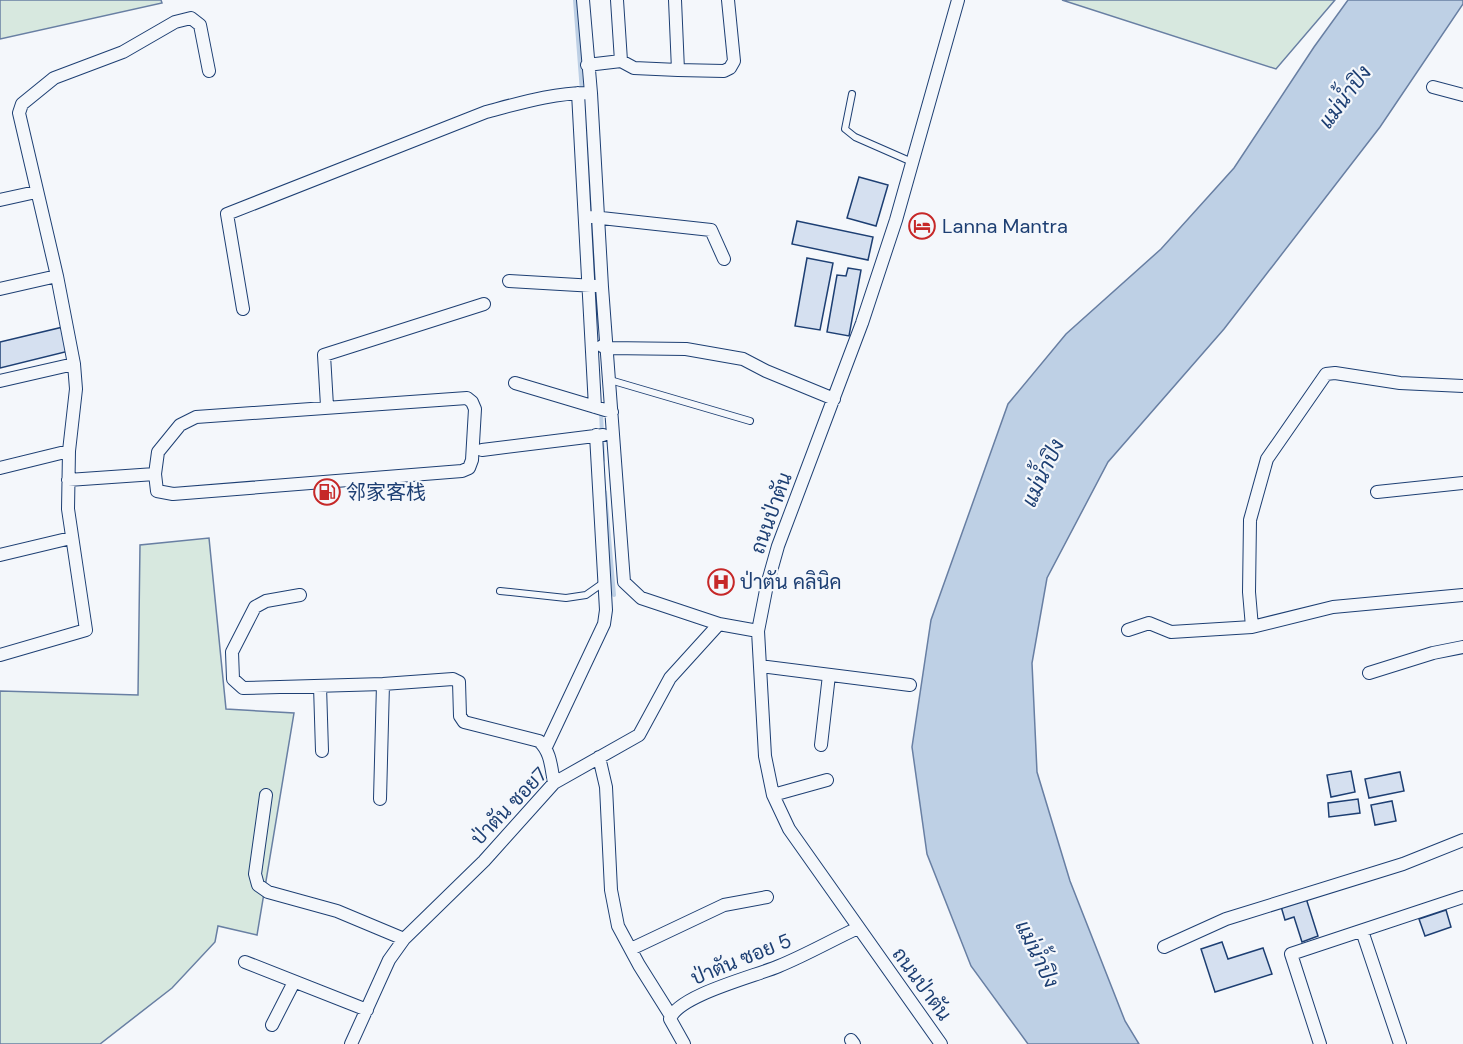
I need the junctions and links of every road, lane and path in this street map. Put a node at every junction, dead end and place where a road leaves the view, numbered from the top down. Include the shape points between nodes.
1 (583, 0) edge
2 (617, 0) edge
3 (675, 0) edge
4 (728, 0) edge
5 (958, 0) edge
6 (621, 61) junction
7 (587, 64) junction
8 (678, 70) junction
9 (209, 71) dead end
10 (1433, 87) dead end
11 (585, 93) junction
12 (852, 94) dead end
13 (1463, 95) edge
14 (912, 162) junction
15 (36, 192) junction
16 (0, 200) edge
17 (599, 216) junction
18 (585, 217) junction
19 (724, 259) dead end
20 (57, 276) junction
21 (509, 281) dead end
22 (589, 285) junction
23 (602, 287) junction
24 (0, 289) edge
25 (484, 304) dead end
26 (243, 309) dead end
27 (592, 343) junction
28 (608, 348) junction
29 (75, 364) junction
30 (610, 380) junction
31 (0, 381) edge
32 (515, 383) dead end
33 (1463, 386) edge
34 (834, 399) junction
35 (327, 406) junction
36 (595, 407) junction
37 (612, 412) junction
38 (750, 421) dead end
39 (613, 434) junction
40 (596, 435) junction
41 (482, 450) dead end
42 (69, 451) junction
43 (0, 468) edge
44 (155, 474) junction
45 (68, 480) junction
46 (1463, 483) edge
47 (617, 489) junction
48 (599, 491) junction
49 (1377, 492) dead end
50 (71, 538) junction
51 (0, 555) edge
52 (624, 582) junction
53 (604, 583) junction
54 (500, 591) dead end
55 (1463, 595) edge
56 (300, 596) dead end
57 (719, 624) junction
58 (1252, 627) junction
59 (1128, 630) dead end
60 (758, 632) junction
61 (1463, 647) edge
62 (0, 655) edge
63 (760, 666) junction
64 (1369, 673) dead end
65 (829, 675) junction
66 (383, 684) junction
67 (910, 685) dead end
68 (320, 686) junction
69 (821, 745) dead end
70 (546, 747) junction
71 (322, 751) dead end
72 (599, 757) junction
73 (827, 780) dead end
74 (554, 783) junction
75 (266, 795) dead end
76 (773, 795) junction
77 (380, 799) dead end
78 (1463, 840) edge
79 (767, 897) dead end
80 (1462, 901) edge
81 (858, 928) junction
82 (1362, 931) junction
83 (404, 939) junction
84 (1164, 947) dead end
85 (632, 949) junction
86 (245, 962) dead end
87 (294, 982) junction
88 (367, 1010) junction
89 (671, 1016) junction
90 (272, 1025) dead end
91 (351, 1044) edge
92 (684, 1044) edge
93 (941, 1044) edge
94 (1320, 1044) edge
95 (1400, 1044) edge

1 - 7 street
2 - 6 street
3 - 8 street
4 - 8 street via 734,61 730,68
5 - 14 street, ถนนป่าตัน
6 - 7 street
6 - 8 street via 634,68
7 - 11 street
9 - 15 street via 200,25 191,18 175,22 123,52 54,78 22,104 19,113
10 - 13 street
11 - 17 street
11 - 18 street
11 - 26 street via 525,101 486,112 227,214
12 - 14 lane via 845,129
14 - 34 street, ถนนป่าตัน
15 - 16 street
15 - 20 street
17 - 18 street
17 - 19 street via 711,230
17 - 23 street
18 - 22 street
20 - 24 street
20 - 29 street
21 - 22 street
22 - 23 street
22 - 27 street
23 - 28 street
25 - 35 street via 324,355
27 - 28 street
27 - 36 street
28 - 30 street
28 - 34 street via 686,349 743,358
29 - 31 street
29 - 42 street
30 - 37 street
30 - 38 lane
32 - 36 street
33 - 58 street via 1326,374 1267,459 1250,520
34 - 60 street, ถนนป่าตัน via 778,546
35 - 44 street via 196,417 180,425 158,452
35 - 44 street via 467,398 475,409 469,468 172,494 157,491
36 - 37 street
37 - 39 street
39 - 40 street
39 - 47 street
40 - 41 street
40 - 48 street
42 - 43 street
42 - 45 street
44 - 45 street
45 - 50 street
46 - 49 street
47 - 48 street
47 - 52 street
48 - 53 street
50 - 51 street
50 - 62 street via 86,630
52 - 53 street
52 - 57 street via 641,598
53 - 54 lane via 586,596 566,598
53 - 70 street via 604,624
55 - 58 street via 1333,607
56 - 68 street via 266,601 255,607 231,652 232,679 243,687
57 - 60 street
57 - 72 street, ป่าตัน ซอย7 via 670,678 639,735
58 - 59 street via 1171,632 1149,624
60 - 63 street, ถนนป่าตัน
61 - 64 street
63 - 65 street
63 - 76 street, ถนนป่าตัน via 765,756
65 - 67 street
65 - 69 street
66 - 68 street
66 - 70 street via 453,679 459,682 460,716 464,722 539,741
66 - 77 street
68 - 71 street
70 - 74 street
72 - 74 street, ป่าตัน ซอย7
72 - 85 street via 606,787 611,890 618,926
73 - 76 street
74 - 83 street, ป่าตัน ซอย7 via 484,861
75 - 83 street via 255,874 258,885 268,892 337,911
76 - 81 street, ถนนป่าตัน via 789,829
78 - 84 street via 1403,864 1226,919
79 - 85 street via 724,905
80 - 82 street
81 - 89 street, ป่าตัน ซอย 5 via 778,967 719,987
81 - 93 street, ถนนป่าตัน
82 - 94 street via 1291,954
82 - 95 street
83 - 88 street, ป่าตัน ซอย7 via 388,960
85 - 89 street
86 - 87 street
87 - 88 street
87 - 90 street
88 - 91 street, ป่าตัน ซอย7
89 - 92 street via 670,1022

